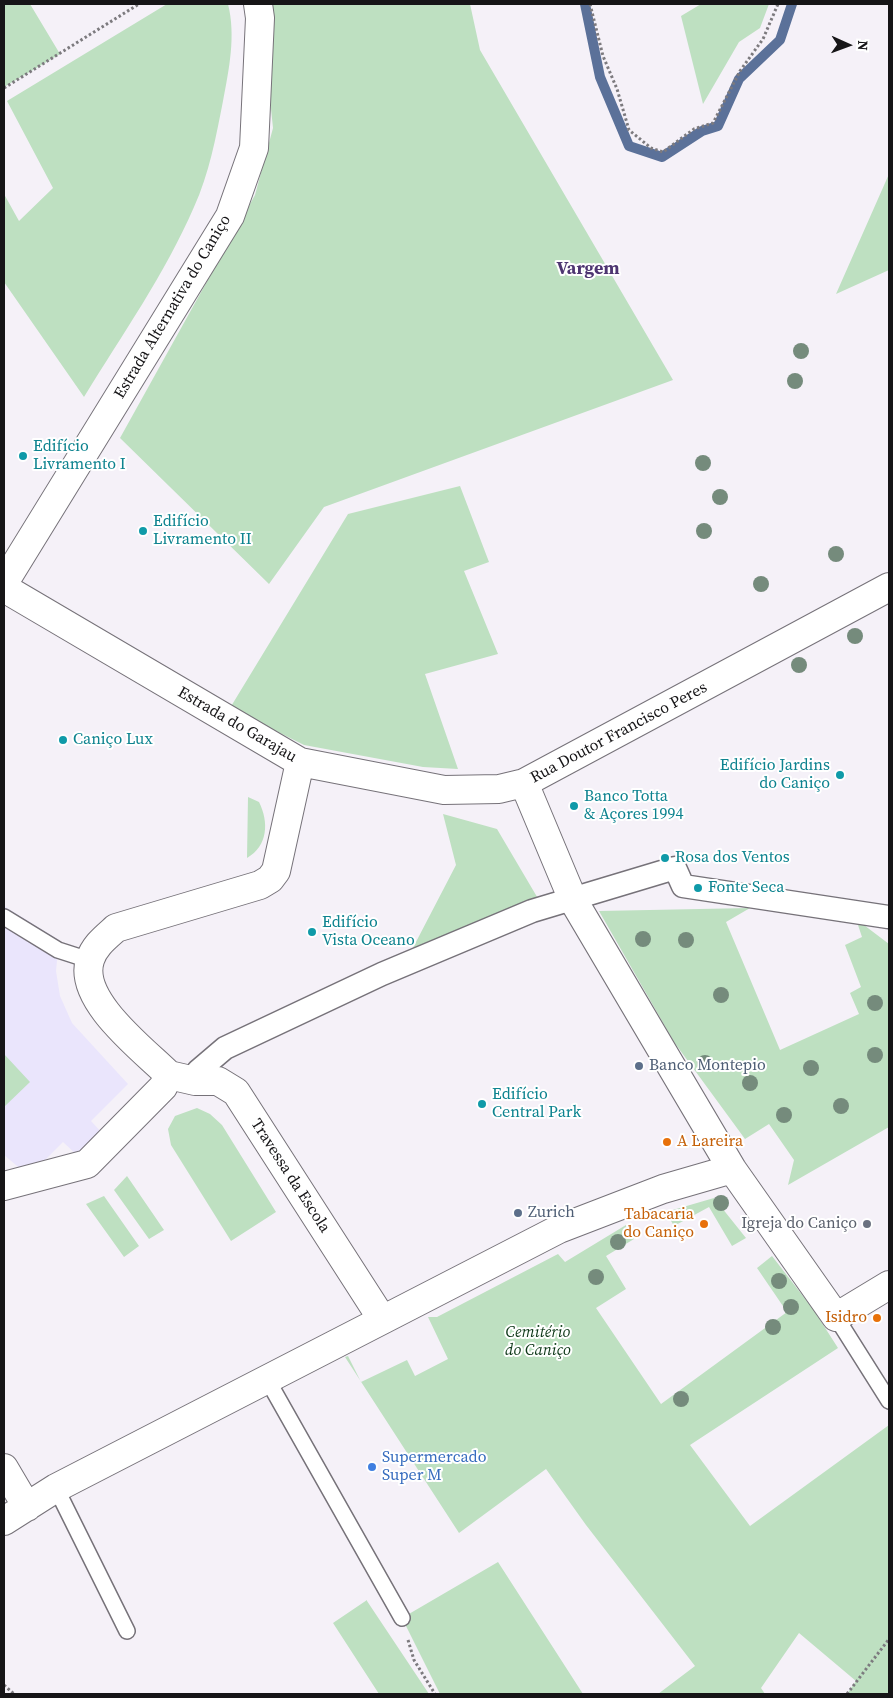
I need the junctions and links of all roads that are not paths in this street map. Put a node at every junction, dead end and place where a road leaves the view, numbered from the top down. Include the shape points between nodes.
1 (258, 4) edge
2 (4, 583) edge
3 (889, 587) edge
4 (4, 588) edge
5 (300, 762) junction
6 (524, 783) junction
7 (574, 900) junction
8 (888, 917) dead end
9 (4, 918) edge
10 (89, 960) junction
11 (169, 1075) junction
12 (195, 1081) junction
13 (732, 1169) junction
14 (4, 1186) edge
15 (889, 1285) edge
16 (836, 1317) junction
17 (382, 1319) junction
18 (267, 1379) junction
19 (889, 1401) edge
20 (4, 1468) edge
21 (56, 1488) junction
22 (27, 1506) junction
23 (5, 1528) edge
24 (402, 1618) road end
25 (127, 1631) dead end

1 - 2 street, Estrada Alternativa do Caniço via 254,148 230,216
3 - 6 street, Rua Doutor Francisco Peres
4 - 5 street, Estrada do Garajau
5 - 6 street, Estrada do Garajau via 444,790 499,789
5 - 10 street via 276,870 270,879 260,886 116,928 100,942
6 - 7 street, Rua Doutor Francisco Peres
7 - 8 street via 675,868 682,886
7 - 12 street via 532,910 225,1048 198,1070
7 - 13 street, Rua Doutor Francisco Peres
9 - 10 lane via 58,950
10 - 11 street via 94,995 105,1012
11 - 12 street, Travessa da Escola
11 - 14 street via 163,1087 87,1164
12 - 17 street, Travessa da Escola via 218,1081 236,1092
13 - 16 street, Rua Doutor Francisco Peres
13 - 17 street via 655,1192 559,1229
15 - 16 street
16 - 19 lane
17 - 18 street
18 - 21 street
18 - 24 lane
20 - 22 street
21 - 22 street
21 - 25 lane
22 - 23 street

